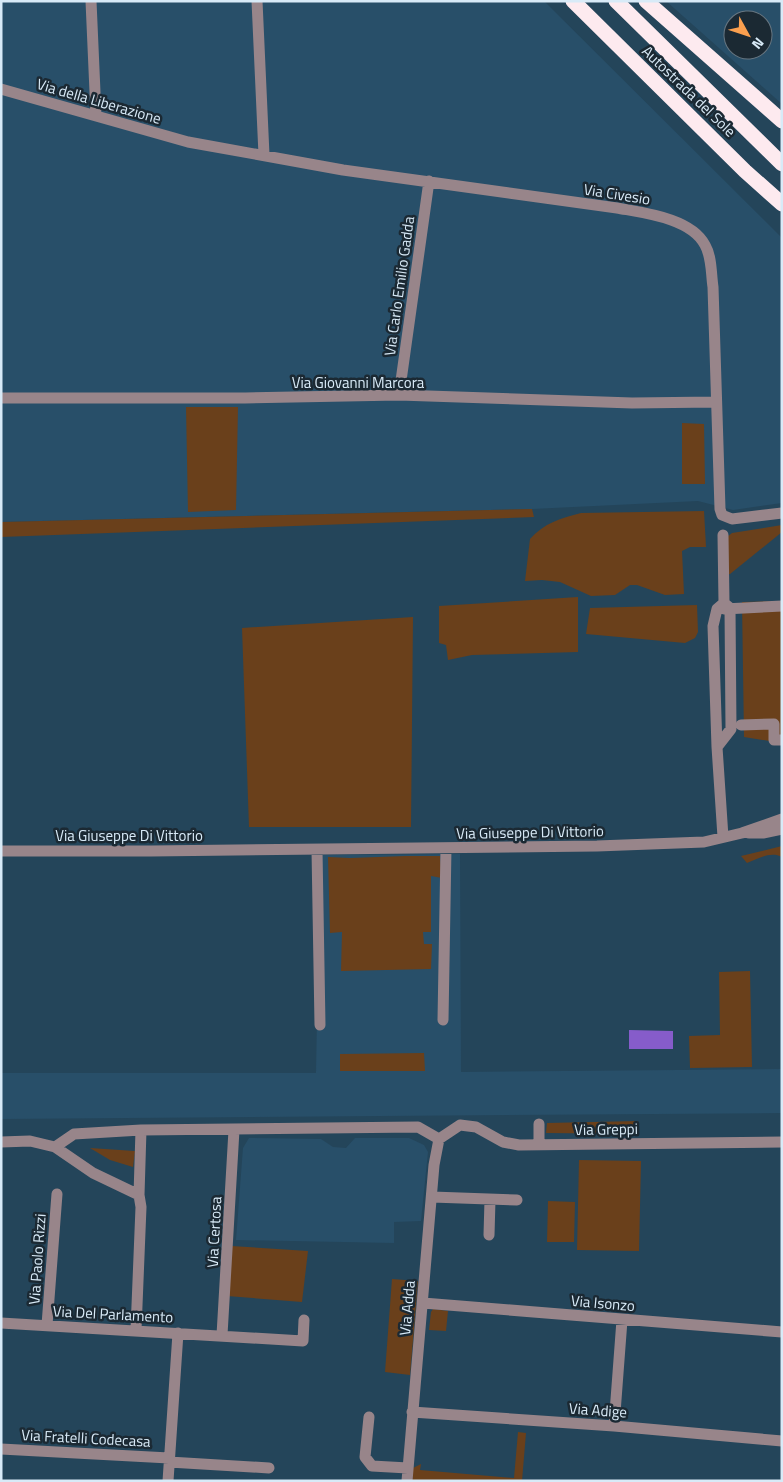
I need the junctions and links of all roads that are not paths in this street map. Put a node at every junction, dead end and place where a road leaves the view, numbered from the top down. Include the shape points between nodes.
1 (91, 1) edge
2 (257, 1) edge
3 (573, 1) edge
4 (616, 1) edge
5 (646, 1) edge
6 (1, 89) edge
7 (96, 115) junction
8 (782, 121) edge
9 (188, 142) joint
10 (264, 155) junction
11 (782, 164) edge
12 (745, 171) junction
13 (429, 182) junction
14 (782, 204) edge
15 (782, 218) edge
16 (399, 395) junction
17 (1, 398) edge
18 (715, 402) junction
19 (782, 513) edge
20 (724, 535) dead end
21 (782, 606) edge
22 (724, 607) junction
23 (731, 663) junction
24 (714, 665) junction
25 (742, 725) dead end
26 (782, 740) edge
27 (717, 747) junction
28 (782, 819) edge
29 (782, 829) edge
30 (742, 833) junction
31 (723, 837) junction
32 (446, 848) junction
33 (317, 850) junction
34 (1, 851) edge
35 (443, 1020) dead end
36 (320, 1025) dead end
37 (540, 1124) dead end
38 (141, 1130) junction
39 (234, 1130) junction
40 (439, 1139) junction
41 (1, 1142) edge
42 (782, 1142) edge
43 (539, 1145) junction
44 (54, 1147) junction
45 (57, 1194) dead end
46 (139, 1195) junction
47 (432, 1198) junction
48 (490, 1200) junction
49 (517, 1200) dead end
50 (490, 1235) dead end
51 (422, 1303) junction
52 (304, 1320) dead end
53 (622, 1320) junction
54 (1, 1323) edge
55 (47, 1326) junction
56 (136, 1330) junction
57 (782, 1332) edge
58 (178, 1333) junction
59 (222, 1335) junction
60 (412, 1412) junction
61 (369, 1417) dead end
62 (614, 1426) junction
63 (782, 1441) edge
64 (1, 1449) edge
65 (169, 1460) junction
66 (269, 1468) dead end
67 (408, 1468) junction
68 (168, 1481) edge
69 (407, 1481) edge

1 - 7 street
2 - 10 street
3 - 12 highway, Autostrada del Sole
4 - 11 highway, Autostrada del Sole
5 - 8 highway
6 - 7 street, Via della Liberazione
7 - 9 street, Via della Liberazione
9 - 10 street, Via Civesio
10 - 13 street, Via Civesio
12 - 14 highway, Autostrada del Sole
12 - 15 highway
13 - 16 street, Via Carlo Emilio Gadda
13 - 18 street, Via Civesio via 618,208 659,216 690,229 705,245 709,256 713,287
16 - 17 street, Via Giovanni Marcora
16 - 18 street, Via Giovanni Marcora via 632,403
18 - 19 street, Via Civesio via 722,515 732,518
20 - 22 street
21 - 22 street
22 - 23 street
22 - 24 street via 713,626
23 - 24 street
23 - 27 street via 731,729
24 - 27 street
25 - 26 street via 774,724 774,740
27 - 31 street
28 - 30 street, Via Giuseppe Di Vittorio
29 - 30 street, Via Giuseppe Di Vittorio
30 - 31 street, Via Giuseppe Di Vittorio
31 - 32 street, Via Giuseppe Di Vittorio via 704,842 607,846
32 - 33 street, Via Giuseppe Di Vittorio
32 - 35 street
33 - 34 street, Via Giuseppe Di Vittorio
33 - 36 street
37 - 43 street
38 - 39 street
38 - 44 street via 74,1134
38 - 46 street
39 - 40 street via 418,1128
39 - 59 street, Via Certosa
40 - 43 street, Via Greppi via 460,1125 476,1128 503,1142
40 - 47 street, Via Adda
41 - 44 street via 41,1142
42 - 43 street, Via Greppi
44 - 46 street via 93,1173
45 - 55 street, Via Paolo Rizzi
46 - 56 street via 142,1207
47 - 48 street
47 - 51 street, Via Adda
48 - 49 street
48 - 50 street
51 - 53 street, Via Isonzo
51 - 60 street, Via Adda
52 - 59 street, Via Del Parlamento via 303,1341
53 - 57 street, Via Isonzo
53 - 62 street
54 - 55 street, Via Del Parlamento
55 - 56 street, Via Del Parlamento
56 - 58 street, Via Del Parlamento
58 - 59 street, Via Del Parlamento
58 - 65 street
60 - 62 street, Via Adige
60 - 67 street, Via Adda
61 - 67 street via 365,1457 372,1466
62 - 63 street, Via Adige
64 - 65 street, Via Fratelli Codecasa
65 - 66 street, Via Fratelli Codecasa
65 - 68 street
67 - 69 street, Via Adda

